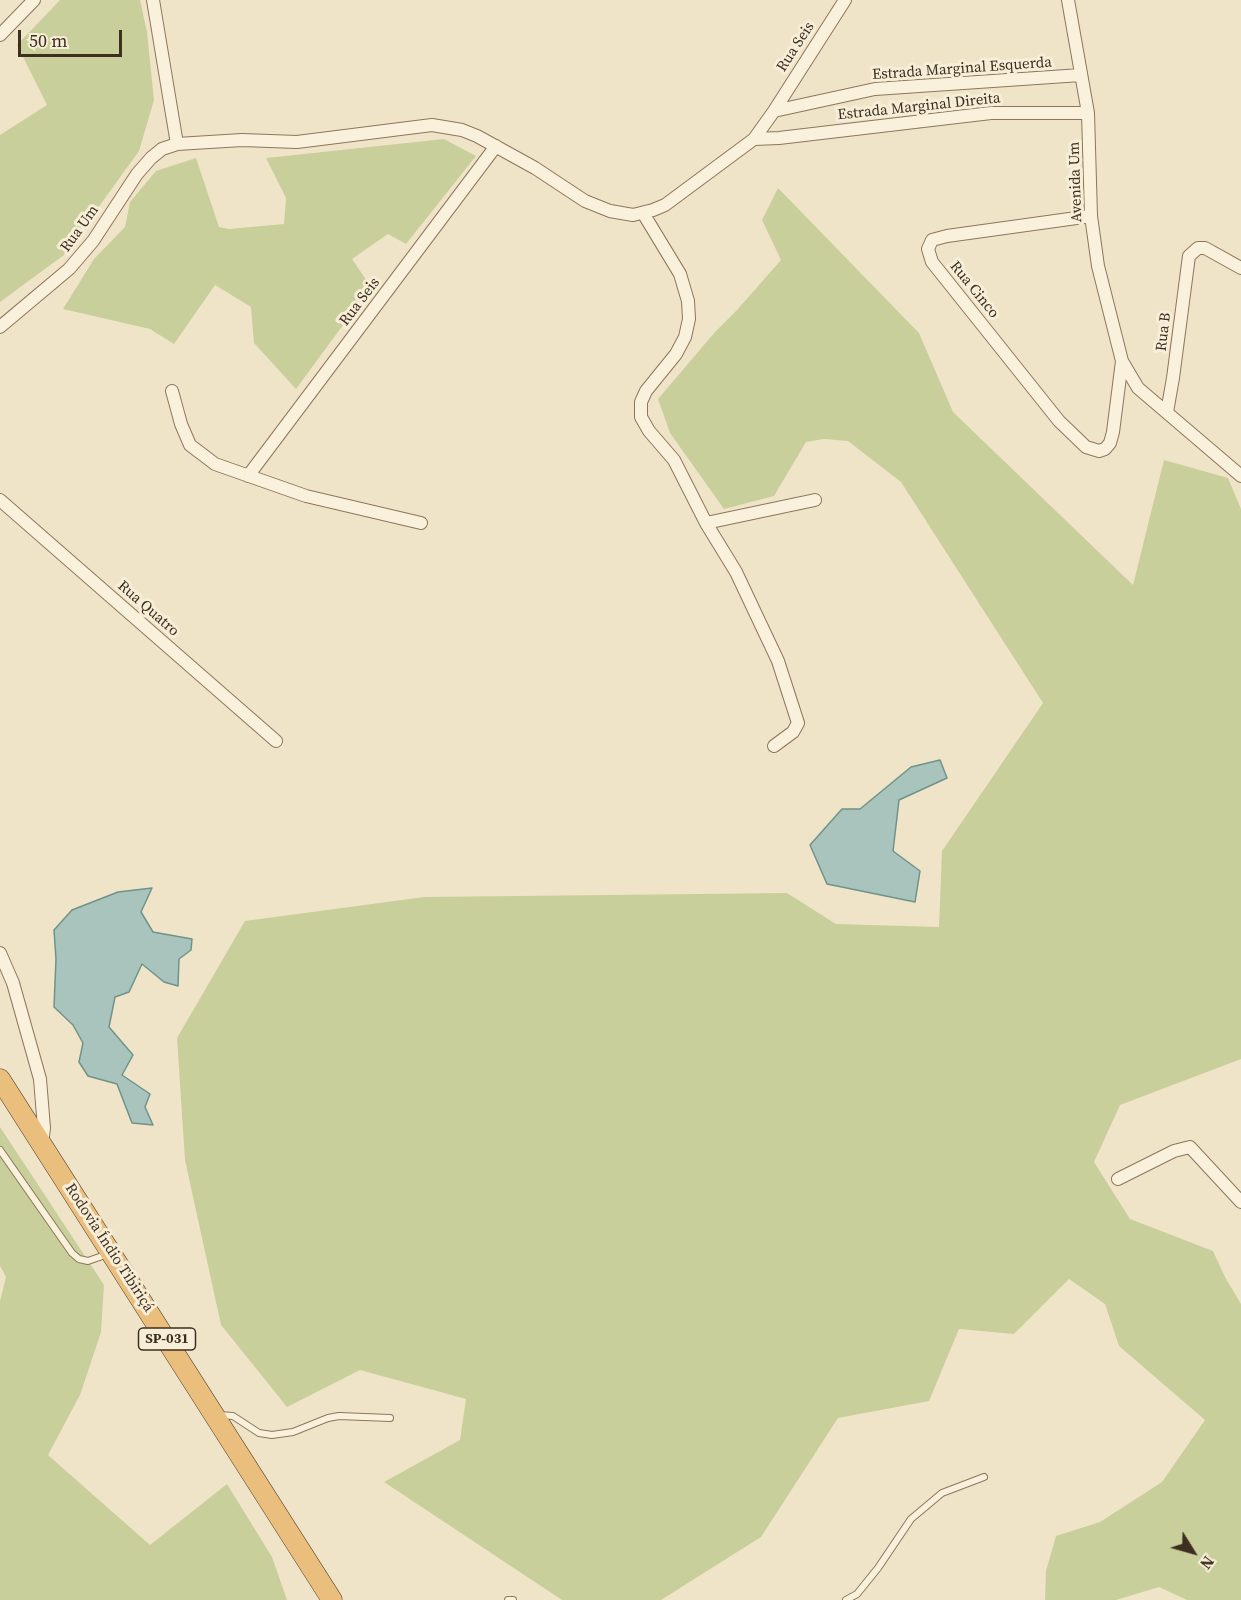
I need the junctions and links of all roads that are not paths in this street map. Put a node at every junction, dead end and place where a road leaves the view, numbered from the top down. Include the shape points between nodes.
1 (34, 0) edge
2 (153, 0) edge
3 (845, 0) edge
4 (1068, 0) edge
5 (0, 35) edge
6 (1081, 75) junction
7 (774, 111) junction
8 (1088, 113) junction
9 (754, 139) junction
10 (177, 144) junction
11 (496, 146) junction
12 (643, 213) junction
13 (1091, 216) junction
14 (1241, 268) edge
15 (0, 327) edge
16 (1122, 361) junction
17 (172, 391) dead end
18 (1167, 411) junction
19 (1113, 432) joint
20 (248, 476) junction
21 (1241, 476) edge
22 (0, 500) edge
23 (815, 500) dead end
24 (421, 523) dead end
25 (706, 523) junction
26 (276, 741) dead end
27 (774, 746) dead end
28 (0, 953) edge
29 (0, 1079) edge
30 (42, 1144) junction
31 (0, 1150) edge
32 (1118, 1179) dead end
33 (1241, 1202) edge
34 (111, 1252) junction
35 (215, 1415) junction
36 (390, 1418) dead end
37 (984, 1477) dead end
38 (332, 1600) edge
39 (508, 1600) edge
40 (513, 1600) edge
41 (846, 1600) edge

1 - 5 street
2 - 10 street
3 - 7 street, Rua Seis
4 - 6 street, Avenida Um
6 - 7 street, Estrada Marginal Esquerda via 876,89
6 - 8 street, Avenida Um
7 - 9 street, Rua Seis
8 - 9 street, Estrada Marginal Direita via 991,113
8 - 13 street, Avenida Um
9 - 12 street, Rua Seis via 665,205
10 - 11 street via 297,141 432,125 462,130
10 - 15 street, Rua Um via 150,158 69,269
11 - 12 street via 585,201 610,211
11 - 20 street, Rua Seis
12 - 25 street via 680,274 689,319 676,354 646,391 641,417 674,460
13 - 16 street, Avenida Um via 1098,266
13 - 19 street, Rua Cinco via 947,236 932,240 928,251 932,262 1076,439 1099,451 1110,443
14 - 18 street, Rua B via 1205,248 1198,248 1189,256
16 - 18 street, Avenida Um via 1138,388
16 - 19 street, Avenida Um
17 - 20 street via 190,445 215,464
18 - 21 street, Avenida Um
20 - 24 street via 306,496
22 - 26 street, Rua Quatro
23 - 25 street
25 - 27 street via 759,618 798,719 793,732
28 - 30 street via 13,982 40,1079
29 - 30 highway, Rodovia Índio Tibiriçá / SP-031
30 - 34 highway, Rodovia Índio Tibiriçá / SP-031
31 - 34 lane via 79,1259 88,1261
32 - 33 street via 1190,1147
34 - 35 highway, Rodovia Índio Tibiriçá / SP-031
35 - 36 lane via 233,1416 259,1433 272,1435 339,1416
35 - 38 highway, Rodovia Índio Tibiriçá / SP-031
37 - 41 lane via 942,1493 911,1519 879,1568 857,1594
39 - 40 lane

